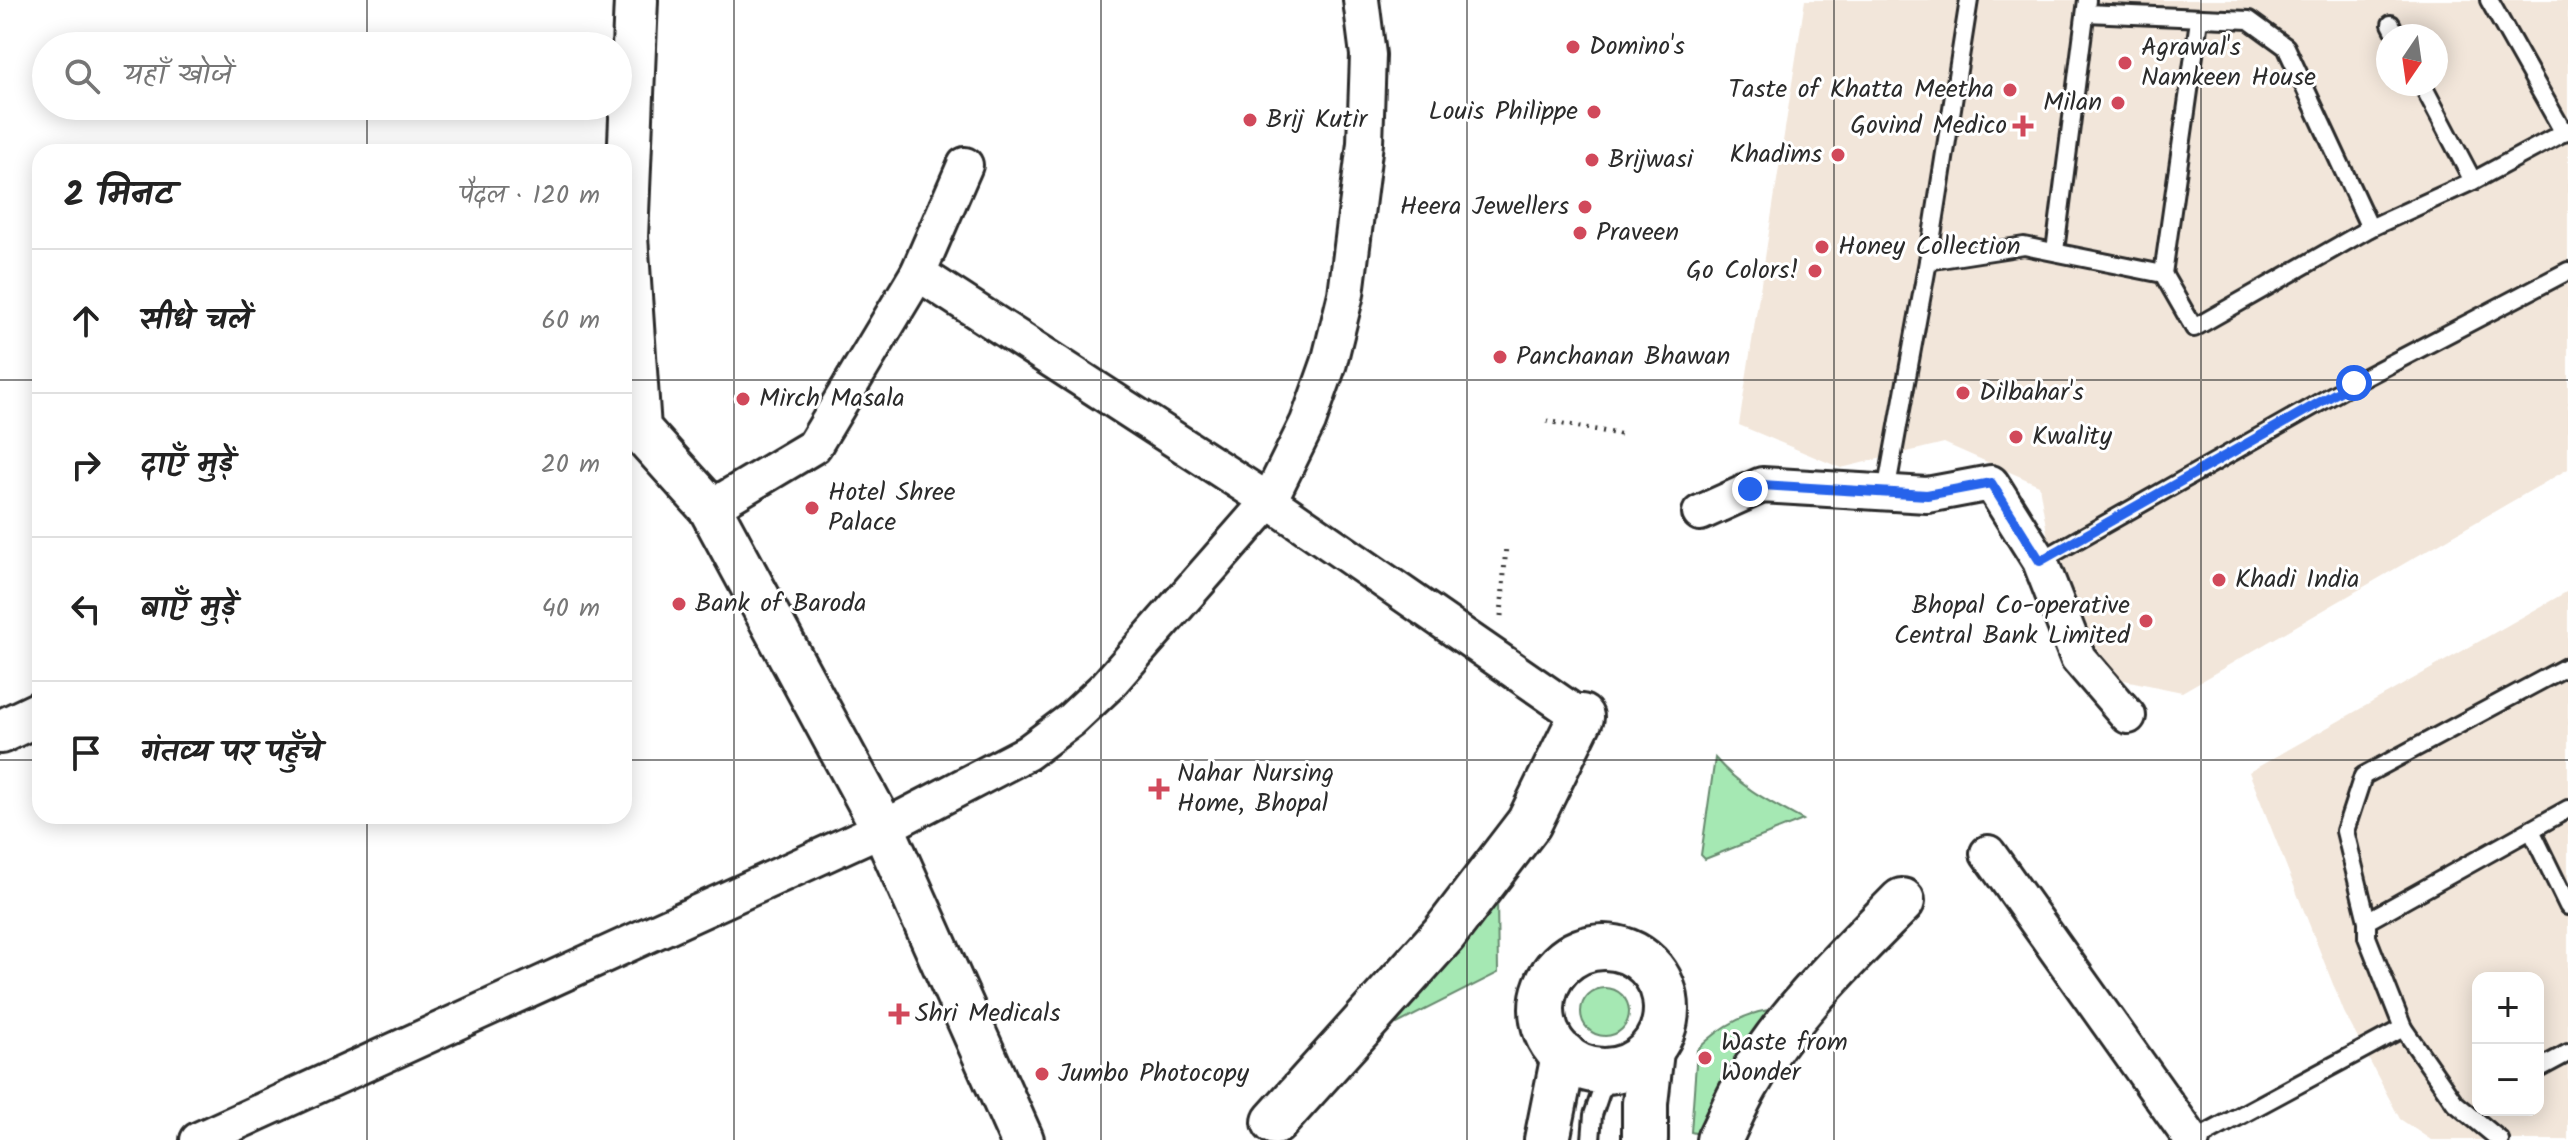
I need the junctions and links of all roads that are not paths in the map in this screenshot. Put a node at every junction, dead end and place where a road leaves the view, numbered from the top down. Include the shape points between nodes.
1 (1361, 0) edge
2 (1969, 0) edge
3 (2489, 0) edge
4 (644, 2) edge
5 (2086, 6) edge
6 (2199, 20) junction
7 (2428, 96) edge
8 (2566, 132) edge
9 (632, 159) edge
10 (965, 165) dead end
11 (2473, 181) junction
12 (2370, 228) junction
13 (2055, 251) junction
14 (1928, 261) junction
15 (2568, 271) edge
16 (918, 273) junction
17 (2163, 274) junction
18 (632, 433) edge
19 (1886, 492) junction
20 (1269, 501) junction
21 (710, 508) junction
22 (1700, 513) dead end
23 (2040, 561) junction
24 (2568, 666) edge
25 (2128, 716) dead end
26 (32, 717) edge
27 (1581, 717) joint
28 (0, 732) edge
29 (2568, 809) edge
30 (883, 828) junction
31 (2531, 830) junction
32 (1988, 853) dead end
33 (1902, 901) dead end
34 (2568, 906) edge
35 (2367, 921) junction
36 (2403, 1028) junction
37 (1651, 1051) junction
38 (2568, 1053) edge
39 (1564, 1055) junction
40 (2544, 1066) edge
41 (1608, 1071) junction
42 (2472, 1103) edge
43 (2462, 1108) junction
44 (1275, 1122) dead end
45 (198, 1140) edge
46 (1022, 1140) edge
47 (1547, 1140) edge
48 (1591, 1140) edge
49 (1645, 1140) edge
50 (1719, 1140) edge
51 (2193, 1140) edge
52 (2500, 1140) edge

1 - 20 street via 1368,55 1365,143 1346,294 1308,422
2 - 14 lane
3 - 8 lane
4 - 9 street
5 - 6 lane
5 - 13 lane
6 - 12 lane via 2249,20 2286,47
6 - 17 lane
7 - 11 lane
8 - 11 lane
10 - 16 street
11 - 12 lane
12 - 17 lane via 2194,328
13 - 14 lane via 2024,246
13 - 17 lane
14 - 19 lane
15 - 23 lane via 2354,383
16 - 20 street
16 - 21 street via 814,446
18 - 21 street
19 - 22 street via 1762,485
19 - 23 street via 1927,495 1991,483
20 - 27 street
20 - 30 street via 1071,720 1027,753
21 - 30 street
23 - 25 street via 2078,658
24 - 35 lane via 2363,776 2345,831
26 - 28 street
27 - 44 main road via 1529,823 1444,934
29 - 31 lane
30 - 45 street
30 - 46 street
31 - 34 lane
31 - 35 lane
32 - 51 street
33 - 50 main road via 1781,1033
35 - 36 lane via 2367,937
36 - 43 lane
36 - 51 lane
37 - 39 main road via 1664,1030 1667,1006 1661,982 1629,952 1601,947 1577,952 1557,967 1545,988 1541,1012 1548,1036
37 - 41 main road via 1632,1066
37 - 49 main road
38 - 40 lane
39 - 41 main road via 1584,1068
39 - 47 main road
41 - 48 lane via 1593,1115
42 - 43 lane
43 - 52 lane

